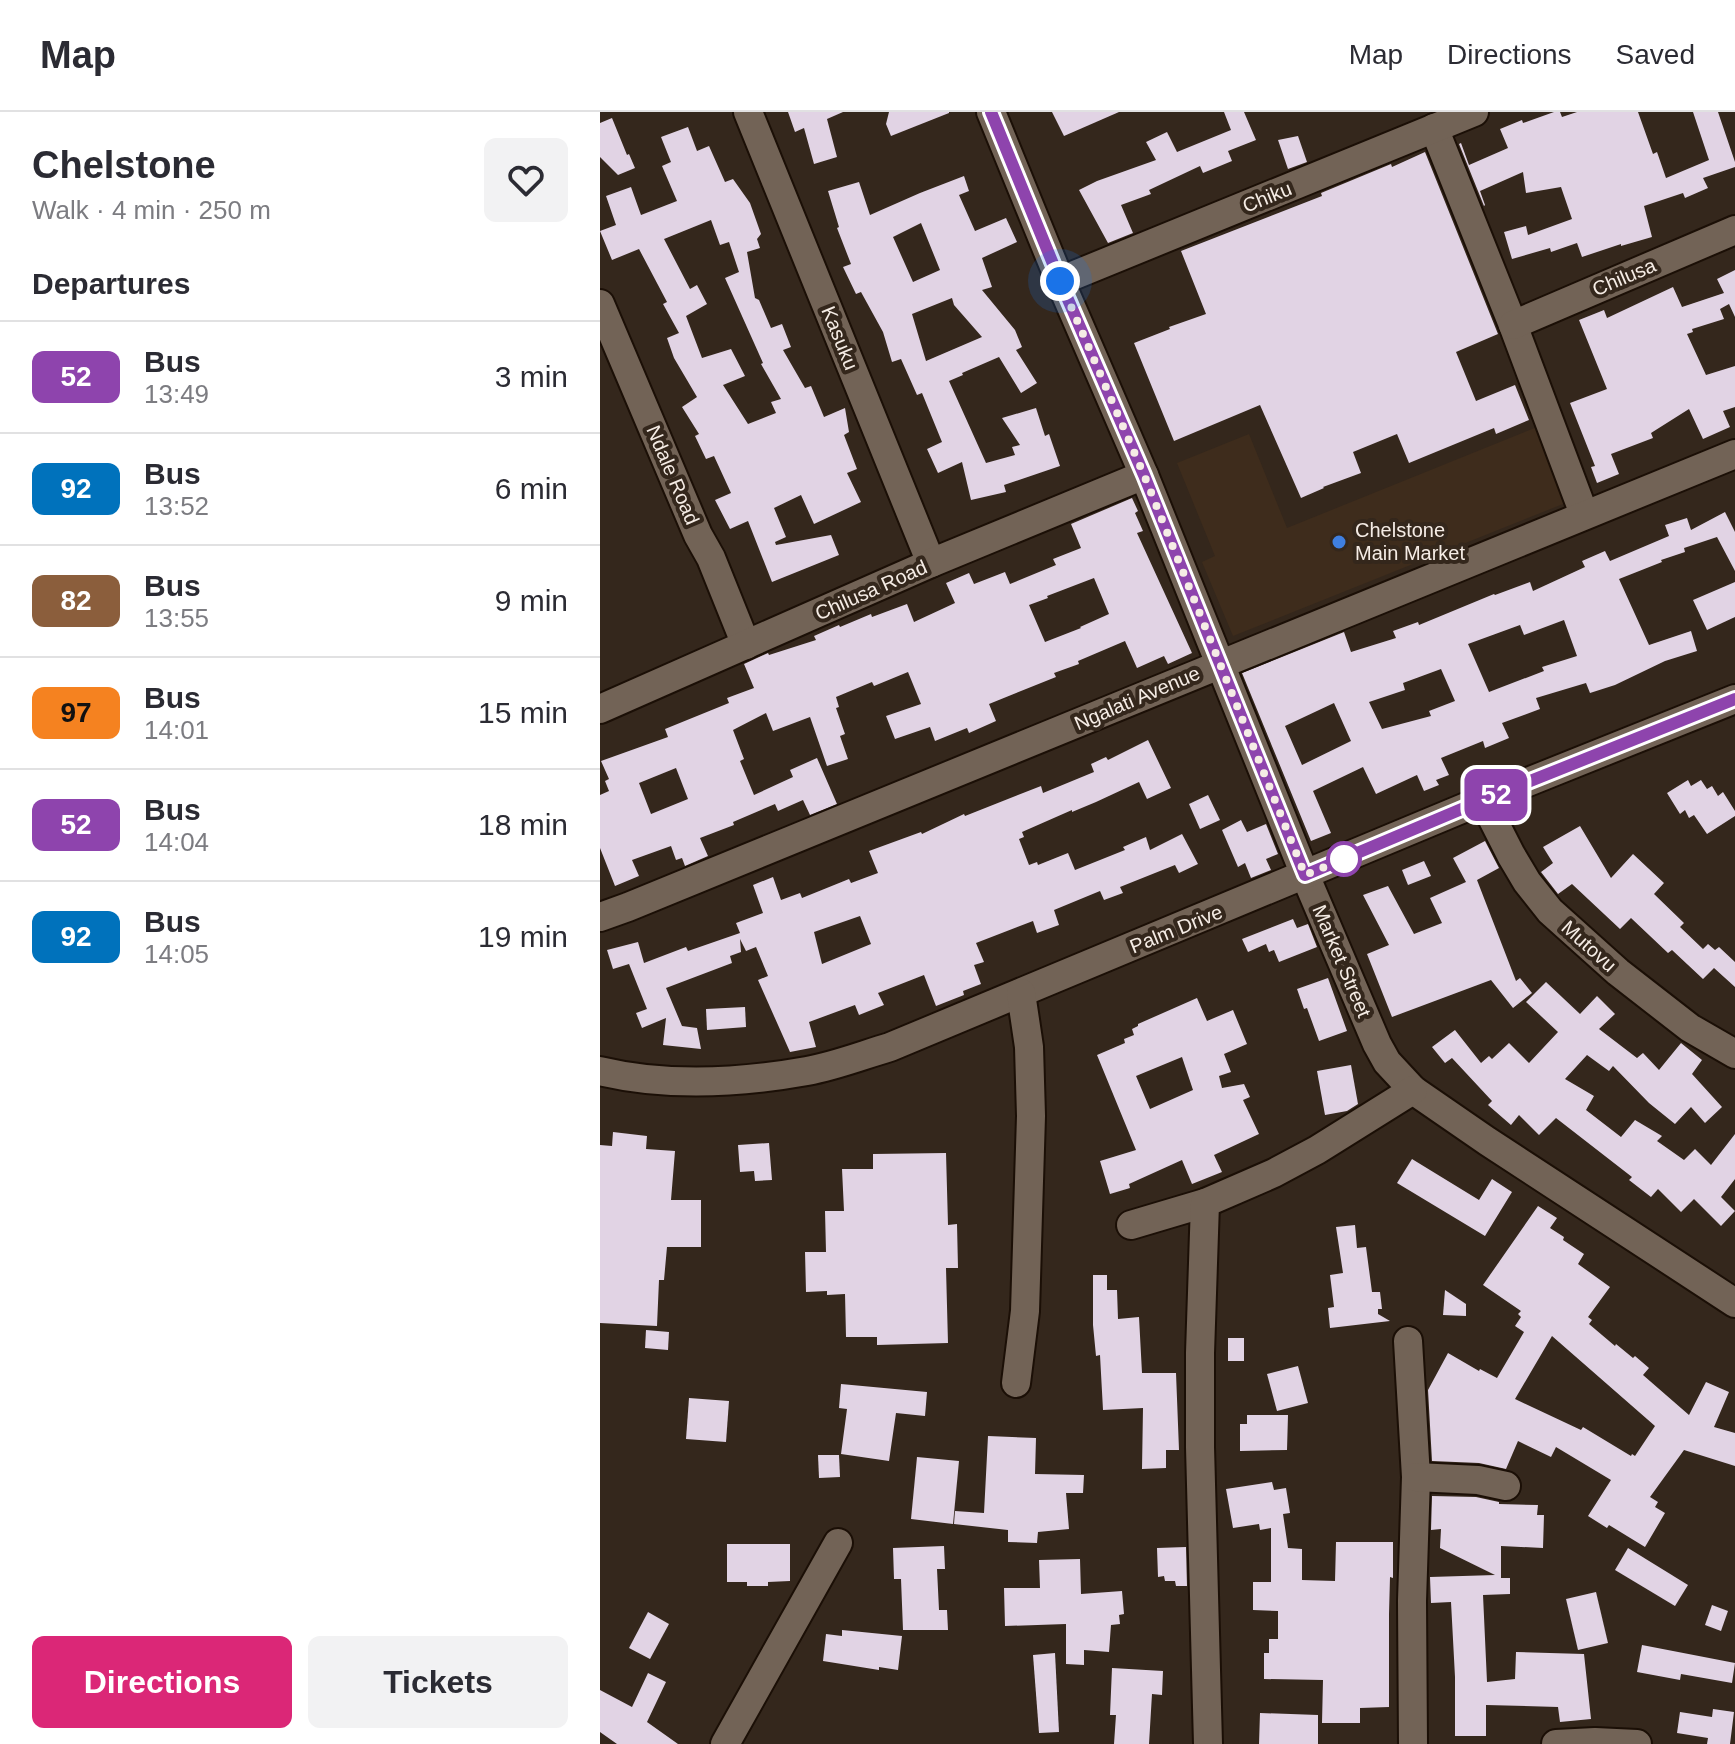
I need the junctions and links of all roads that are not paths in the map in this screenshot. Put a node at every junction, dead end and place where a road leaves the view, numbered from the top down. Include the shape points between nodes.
1 (748, 112) edge
2 (991, 112) edge
3 (1474, 112) edge
4 (1434, 128) junction
5 (1735, 230) edge
6 (1060, 281) junction
7 (600, 304) edge
8 (1513, 325) junction
9 (1735, 454) edge
10 (1144, 475) junction
11 (1584, 514) junction
12 (931, 563) junction
13 (746, 645) junction
14 (1219, 664) junction
15 (1735, 699) edge
16 (600, 709) edge
17 (1483, 800) junction
18 (1305, 875) junction
19 (600, 917) edge
20 (1021, 993) junction
21 (1735, 1054) edge
22 (600, 1071) edge
23 (1413, 1090) junction
24 (1205, 1203) junction
25 (1131, 1225) dead end
26 (1735, 1303) edge
27 (1408, 1341) dead end
28 (1016, 1383) dead end
29 (1416, 1477) junction
30 (1506, 1486) dead end
31 (838, 1543) dead end
32 (725, 1744) edge
33 (1208, 1744) edge
34 (1413, 1744) edge
35 (1556, 1744) edge
36 (1637, 1744) edge

1 - 12 street, Kasuku
2 - 6 street, Market Street
3 - 4 street, Chiku
4 - 6 street, Chiku
4 - 8 street
5 - 8 street, Chilusa
6 - 10 street, Market Street
7 - 13 street, Ndale Road
8 - 11 street
9 - 11 street, Ngalati Avenue
10 - 12 street, Chilusa Road
10 - 14 street, Market Street
11 - 14 street, Ngalati Avenue
12 - 13 street, Chilusa Road
13 - 16 street, Chilusa Road
14 - 18 street, Market Street
14 - 19 street, Ngalati Avenue
15 - 17 street, Palm Drive
17 - 18 street, Palm Drive
17 - 21 street, Mutovu via 1519,869 1550,911 1690,1028
18 - 20 street, Palm Drive
18 - 23 street, Market Street via 1377,1044
20 - 22 street, Palm Drive via 890,1047 809,1071 696,1081
20 - 28 street via 1031,1116 1025,1311
23 - 24 street via 1317,1150
23 - 26 street, Market Street
24 - 25 street
24 - 33 street via 1200,1447
27 - 29 street
29 - 30 street
29 - 34 street
31 - 32 street
35 - 36 street

